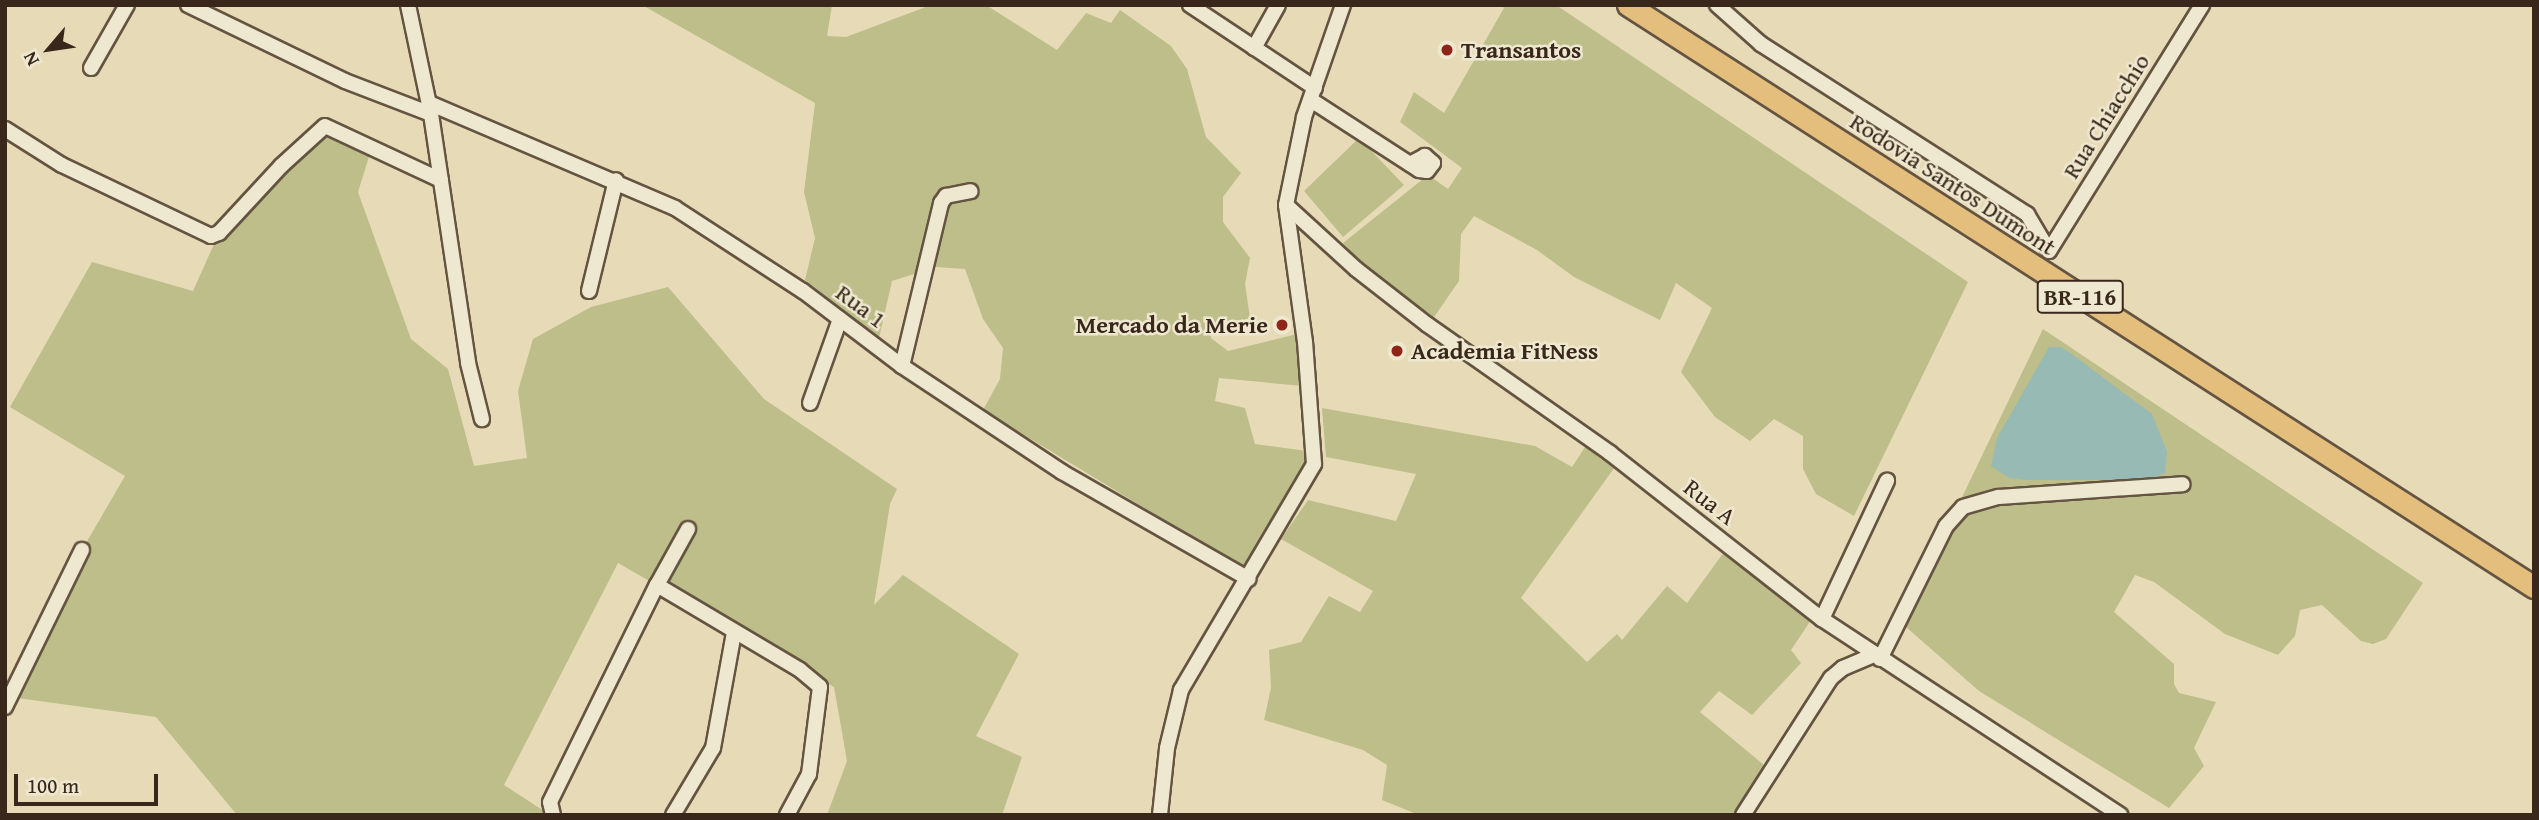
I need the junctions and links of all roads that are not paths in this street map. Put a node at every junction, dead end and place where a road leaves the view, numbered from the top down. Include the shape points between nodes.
1 (127, 5) edge
2 (188, 5) edge
3 (408, 5) edge
4 (1190, 5) edge
5 (1278, 5) edge
6 (1343, 5) edge
7 (1628, 5) edge
8 (1717, 5) edge
9 (2202, 5) edge
10 (1254, 48) junction
11 (92, 68) dead end
12 (1313, 94) junction
13 (430, 108) junction
14 (5, 129) edge
15 (1410, 164) dead end
16 (441, 180) junction
17 (616, 180) junction
18 (971, 191) dead end
19 (1286, 205) junction
20 (589, 291) dead end
21 (840, 319) junction
22 (902, 366) junction
23 (810, 403) dead end
24 (482, 419) dead end
25 (1887, 481) dead end
26 (2183, 484) dead end
27 (688, 529) dead end
28 (82, 550) dead end
29 (1250, 579) junction
30 (657, 585) junction
31 (2534, 587) edge
32 (1822, 619) junction
33 (734, 632) junction
34 (1877, 657) junction
35 (5, 707) edge
36 (553, 815) edge
37 (673, 815) edge
38 (787, 815) edge
39 (1160, 815) edge
40 (1744, 815) edge
41 (2120, 815) edge

1 - 11 street
2 - 13 street, Rua 1 via 345,81
3 - 13 street
4 - 10 street
5 - 10 street
6 - 12 street
7 - 31 highway, Rodovia Santos Dumont / BR-116
8 - 9 street, Rua Chiacchio via 1761,44 2027,214 2049,251
10 - 12 street
12 - 15 street
12 - 19 street via 1294,155
13 - 16 street
13 - 17 street, Rua 1
14 - 16 street via 62,165 211,236 325,126
16 - 24 street via 454,280
17 - 20 street
17 - 21 street, Rua 1 via 724,238
18 - 22 street via 946,196 942,203
19 - 29 street via 1316,452 1307,482
19 - 32 street, Rua A via 1428,326 1610,453
21 - 22 street, Rua 1
21 - 23 street
22 - 29 street, Rua 1 via 1062,472
25 - 32 street
26 - 34 street via 1999,497 1963,507 1946,526
27 - 30 street
28 - 35 street
29 - 39 street via 1181,690 1167,748
30 - 33 street
30 - 36 street via 550,802
32 - 34 street, Rua A
33 - 37 street via 713,748
33 - 38 street via 820,687 809,774
34 - 40 street via 1843,668 1831,678
34 - 41 street, Rua A

